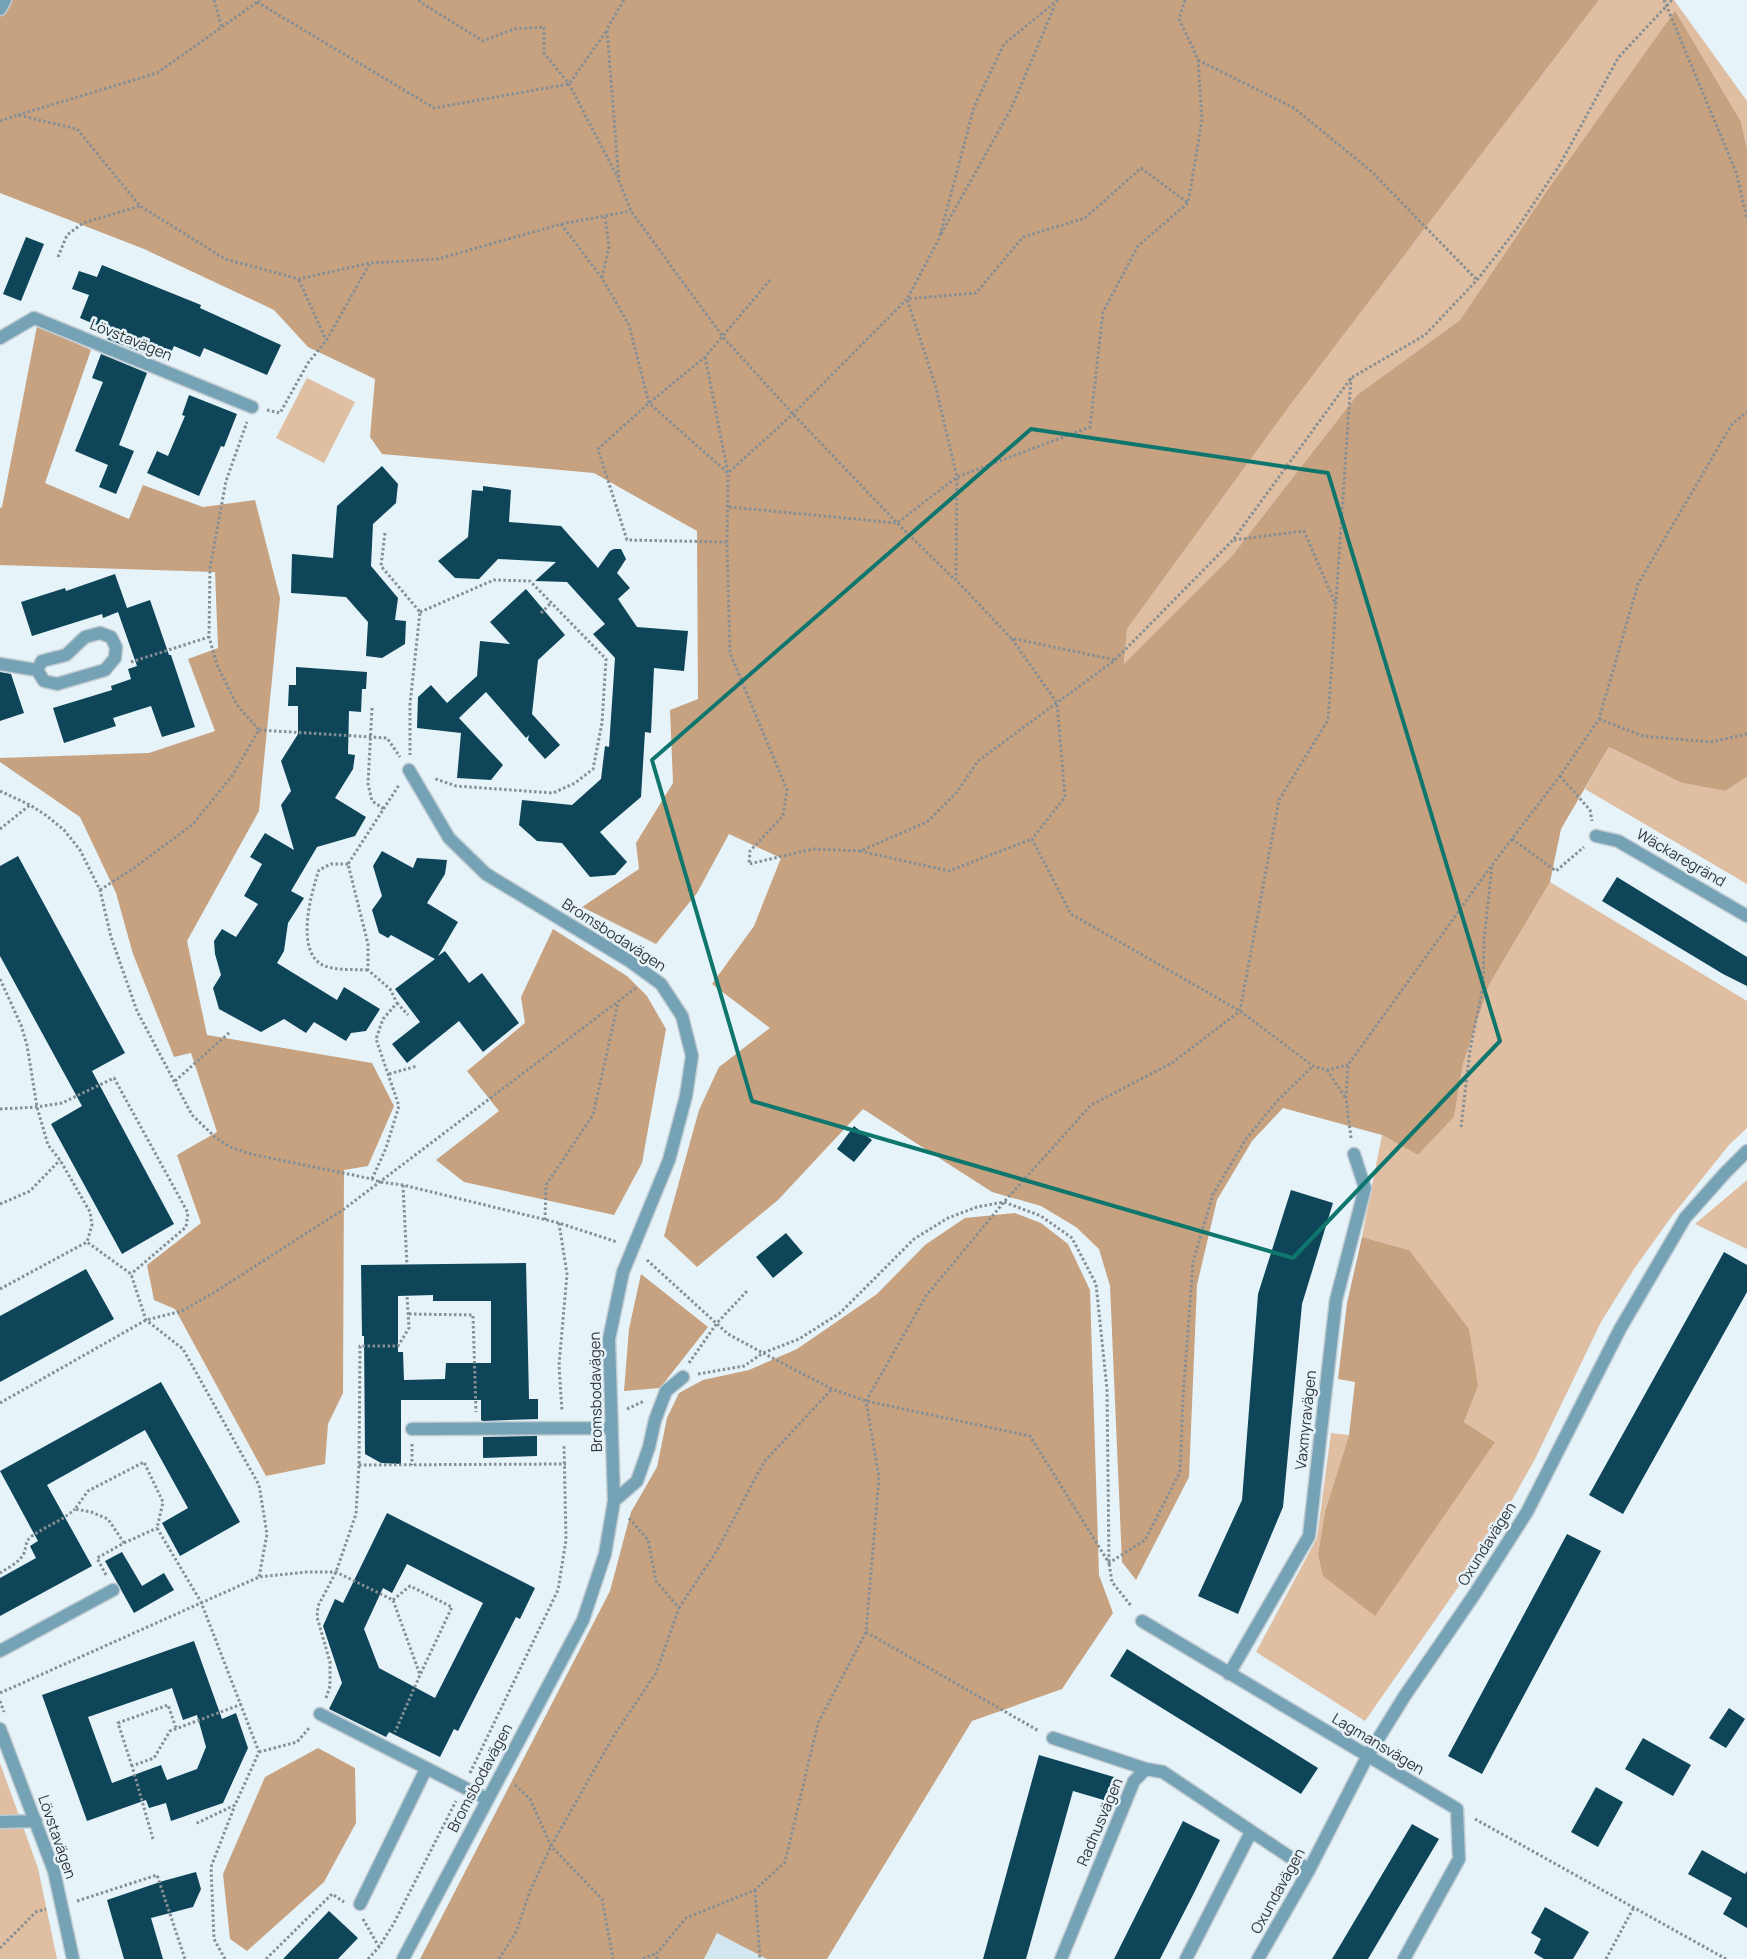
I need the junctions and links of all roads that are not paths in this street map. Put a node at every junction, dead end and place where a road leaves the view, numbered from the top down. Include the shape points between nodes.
1 (5, 0) edge
2 (0, 10) edge
3 (0, 338) edge
4 (252, 407) road end
5 (0, 664) edge
6 (37, 670) junction
7 (410, 770) road end
8 (1596, 836) road end
9 (1747, 916) edge
10 (1747, 1151) edge
11 (1354, 1154) road end
12 (683, 1377) road end
13 (611, 1423) junction
14 (412, 1429) dead end
15 (614, 1501) junction
16 (113, 1590) road end
17 (1142, 1621) road end
18 (0, 1651) edge
19 (1229, 1674) junction
20 (320, 1714) road end
21 (0, 1729) edge
22 (1053, 1738) road end
23 (1367, 1757) junction
24 (426, 1769) junction
25 (1146, 1769) junction
26 (487, 1799) junction
27 (36, 1821) junction
28 (0, 1822) edge
29 (1251, 1832) junction
30 (1309, 1870) junction
31 (354, 1904) road end
32 (73, 1959) edge
33 (403, 1959) edge
34 (1061, 1959) edge
35 (1186, 1959) edge
36 (1258, 1959) edge
37 (1404, 1959) edge

1 - 2 street
3 - 4 street, Lövstavägen via 34,318
5 - 6 street
6 - 6 street via 42,661 66,655 85,637 100,633 111,637 116,648 115,658 105,670 57,684 44,681
7 - 13 street, Bromsbodavägen via 449,838 486,874 651,975 661,984 682,1016 692,1056 686,1096 668,1160 623,1272 609,1338
8 - 9 street, Wäckaregränd via 1618,841
10 - 23 street, Oxundavägen via 1685,1218 1620,1329 1527,1512
11 - 19 street, Vaxmyravägen via 1365,1188 1336,1300 1309,1536
12 - 15 street via 666,1391 655,1420 650,1447 636,1481
13 - 14 street via 563,1428
13 - 15 street, Bromsbodavägen
15 - 26 street, Bromsbodavägen via 605,1554 583,1620
16 - 18 street
17 - 19 street, Lagmansvägen
19 - 23 street, Lagmansvägen
20 - 24 street
21 - 27 street, Lövstavägen
22 - 25 street
23 - 30 street, Oxundavägen
23 - 37 street, Lagmansvägen via 1457,1809 1459,1859
24 - 26 street
24 - 31 street
25 - 29 street via 1163,1772
25 - 34 street, Radhusvägen via 1134,1781
26 - 33 street, Bromsbodavägen
27 - 28 street
27 - 32 street, Lövstavägen via 54,1871
29 - 30 street
29 - 35 street
30 - 36 street, Oxundavägen

